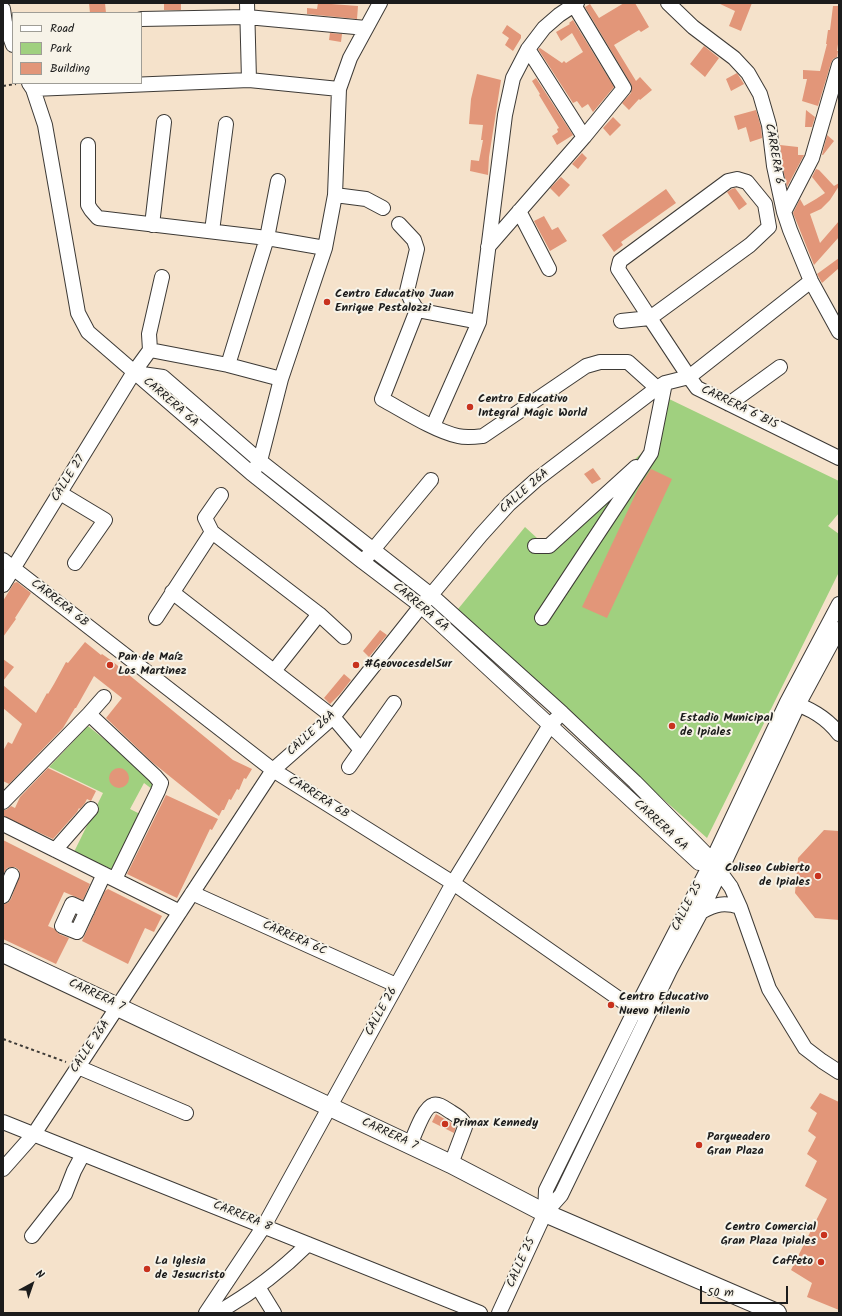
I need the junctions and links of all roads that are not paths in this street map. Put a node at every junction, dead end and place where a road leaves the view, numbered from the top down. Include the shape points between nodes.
1 (380, 3) edge
2 (668, 3) edge
3 (576, 4) edge
4 (3, 8) edge
5 (247, 10) edge
6 (142, 19) edge
7 (7, 23) edge
8 (366, 28) junction
9 (12, 41) edge
10 (528, 49) junction
11 (839, 65) edge
12 (249, 80) junction
13 (142, 83) edge
14 (103, 84) edge
15 (30, 86) edge
16 (339, 89) junction
17 (164, 122) dead end
18 (226, 124) dead end
19 (584, 137) junction
20 (88, 145) dead end
21 (278, 182) dead end
22 (335, 195) junction
23 (383, 208) dead end
24 (519, 211) junction
25 (784, 212) junction
26 (399, 224) dead end
27 (152, 225) junction
28 (212, 231) junction
29 (268, 238) junction
30 (488, 247) junction
31 (325, 248) junction
32 (549, 269) dead end
33 (162, 277) dead end
34 (811, 281) junction
35 (417, 310) junction
36 (650, 318) junction
37 (621, 321) dead end
38 (479, 322) junction
39 (837, 324) edge
40 (150, 350) junction
41 (228, 365) junction
42 (780, 367) dead end
43 (134, 372) junction
44 (281, 378) junction
45 (688, 378) junction
46 (661, 386) junction
47 (729, 404) junction
48 (433, 426) junction
49 (652, 454) junction
50 (839, 458) edge
51 (260, 461) junction
52 (251, 473) junction
53 (431, 480) dead end
54 (60, 494) junction
55 (221, 495) dead end
56 (212, 532) junction
57 (535, 546) dead end
58 (374, 550) junction
59 (362, 562) junction
60 (75, 563) dead end
61 (8, 564) edge
62 (3, 585) edge
63 (172, 592) junction
64 (431, 595) junction
65 (839, 604) edge
66 (421, 606) junction
67 (319, 614) junction
68 (156, 618) dead end
69 (542, 618) dead end
70 (839, 629) edge
71 (344, 637) dead end
72 (274, 671) junction
73 (104, 697) dead end
74 (394, 703) dead end
75 (793, 703) junction
76 (89, 714) junction
77 (562, 714) junction
78 (333, 717) junction
79 (550, 725) junction
80 (838, 732) edge
81 (361, 750) junction
82 (349, 767) dead end
83 (273, 770) junction
84 (3, 802) edge
85 (91, 809) dead end
86 (3, 824) edge
87 (55, 850) junction
88 (716, 868) junction
89 (12, 875) dead end
90 (109, 877) junction
91 (453, 883) junction
92 (192, 893) junction
93 (3, 896) edge
94 (740, 907) junction
95 (87, 911) dead end
96 (180, 912) junction
97 (701, 912) junction
98 (3, 953) edge
99 (396, 985) junction
100 (118, 1006) junction
101 (641, 1013) junction
102 (78, 1066) junction
103 (839, 1072) edge
104 (330, 1106) junction
105 (186, 1113) dead end
106 (3, 1122) edge
107 (34, 1134) junction
108 (410, 1145) junction
109 (83, 1154) junction
110 (451, 1164) junction
111 (3, 1169) edge
112 (545, 1213) junction
113 (264, 1226) junction
114 (32, 1236) dead end
115 (308, 1244) junction
116 (258, 1287) junction
117 (206, 1313) edge
118 (217, 1313) edge
119 (274, 1313) edge
120 (480, 1313) edge
121 (500, 1313) edge
122 (777, 1313) edge

1 - 8 street
2 - 25 street, CARRERA 6 via 693,27 734,58 748,73 760,94 769,125 774,166
3 - 10 street via 544,28
3 - 19 street via 624,88
4 - 7 street
5 - 6 street
5 - 8 street
5 - 12 street
7 - 9 street
8 - 16 street via 350,58
10 - 19 street
10 - 30 street via 513,78 505,115
11 - 25 street via 812,158
12 - 13 street
12 - 16 street
14 - 15 street
15 - 43 street via 45,125 78,313 88,332
16 - 22 street
17 - 27 street
18 - 28 street
19 - 24 street
20 - 27 street via 88,205 91,210 98,218
21 - 29 street
22 - 23 street via 366,199
22 - 31 street
24 - 30 street
24 - 32 street
25 - 34 street, CARRERA 6
26 - 35 street via 414,240 417,249 407,291
27 - 28 street
28 - 29 street
29 - 31 street
29 - 41 street
30 - 38 street
31 - 44 street
33 - 40 street via 148,334
34 - 39 street
34 - 45 street, CALLE 26A
35 - 38 street
35 - 48 street via 382,399
36 - 36 street, CARRERA 6 BIS via 618,269 620,261 728,181 737,179 747,182 765,204 769,227 750,245
36 - 37 street
36 - 45 street, CARRERA 6 BIS
38 - 48 street
40 - 41 street
40 - 43 street, CALLE 27
41 - 44 street
42 - 47 street
43 - 51 street, CARRERA 6A via 163,377
43 - 52 street, CARRERA 6A
43 - 54 street, CALLE 27
44 - 51 street
45 - 46 street, CALLE 26A
45 - 47 street, CARRERA 6 BIS via 697,388
46 - 48 street via 628,362 600,362 586,366 483,436 457,436
46 - 49 street
46 - 64 street, CALLE 26A via 508,504
47 - 50 street, CARRERA 6 BIS
49 - 57 street via 549,546
49 - 69 street
51 - 52 street
51 - 58 street, CARRERA 6A
52 - 59 street, CARRERA 6A
53 - 58 street
54 - 60 street via 105,520
54 - 61 street, CALLE 27
55 - 56 street via 205,518
56 - 63 street
56 - 67 street
58 - 59 street
58 - 64 street, CARRERA 6A
59 - 66 street, CARRERA 6A
61 - 62 street, CALLE 27
61 - 83 street, CARRERA 6B
63 - 68 street
63 - 72 street
64 - 66 street, CALLE 26A
64 - 77 street, CARRERA 6A
65 - 75 street, CALLE 25
66 - 78 street, CALLE 26A
66 - 79 street, CARRERA 6A
67 - 71 street
67 - 72 street
70 - 75 street, CALLE 25
72 - 78 street
73 - 76 street
74 - 81 street
75 - 80 street via 816,713
75 - 88 street, CALLE 25
76 - 84 street
76 - 90 street via 161,783
77 - 79 street, CALLE 26
77 - 88 street, CARRERA 6A via 706,852
78 - 81 street
78 - 83 street, CALLE 26A
79 - 88 street, CARRERA 6A via 699,863
79 - 91 street, CALLE 26
81 - 82 street
83 - 91 street, CARRERA 6B
83 - 92 street, CALLE 26A
85 - 87 street
86 - 87 street
87 - 90 street
88 - 94 street, CARRERA 6A via 731,887
88 - 97 street, CALLE 25
88 - 101 street, CALLE 25
89 - 93 street
90 - 95 street
90 - 96 street
91 - 99 street, CALLE 26
91 - 101 street, CARRERA 6B
92 - 96 street, CALLE 26A
92 - 99 street, CARRERA 6C
94 - 97 street via 720,904
94 - 103 street, CARRERA 6A via 773,995 805,1048
96 - 100 street, CALLE 26A
97 - 101 street, CALLE 25 via 670,970
98 - 100 main road, CARRERA 7
99 - 104 street, CALLE 26
100 - 102 street, CALLE 26A
100 - 104 main road, CARRERA 7
101 - 112 street, CALLE 25 via 561,1195
102 - 105 street
102 - 107 street, CALLE 26A
104 - 108 main road, CARRERA 7
104 - 113 street, CALLE 26
106 - 107 street, CARRERA 8
107 - 109 street, CARRERA 8
107 - 111 street, CALLE 26A
108 - 110 main road, CARRERA 7
108 - 110 street via 427,1108 438,1105 465,1123
109 - 113 street, CARRERA 8
109 - 114 street via 65,1194
110 - 112 main road, CARRERA 7
112 - 121 street, CALLE 25
112 - 122 main road, CARRERA 7
113 - 115 street, CARRERA 8
113 - 117 street, CALLE 26
115 - 116 street via 286,1266
115 - 120 street, CARRERA 8
116 - 118 street
116 - 119 street

